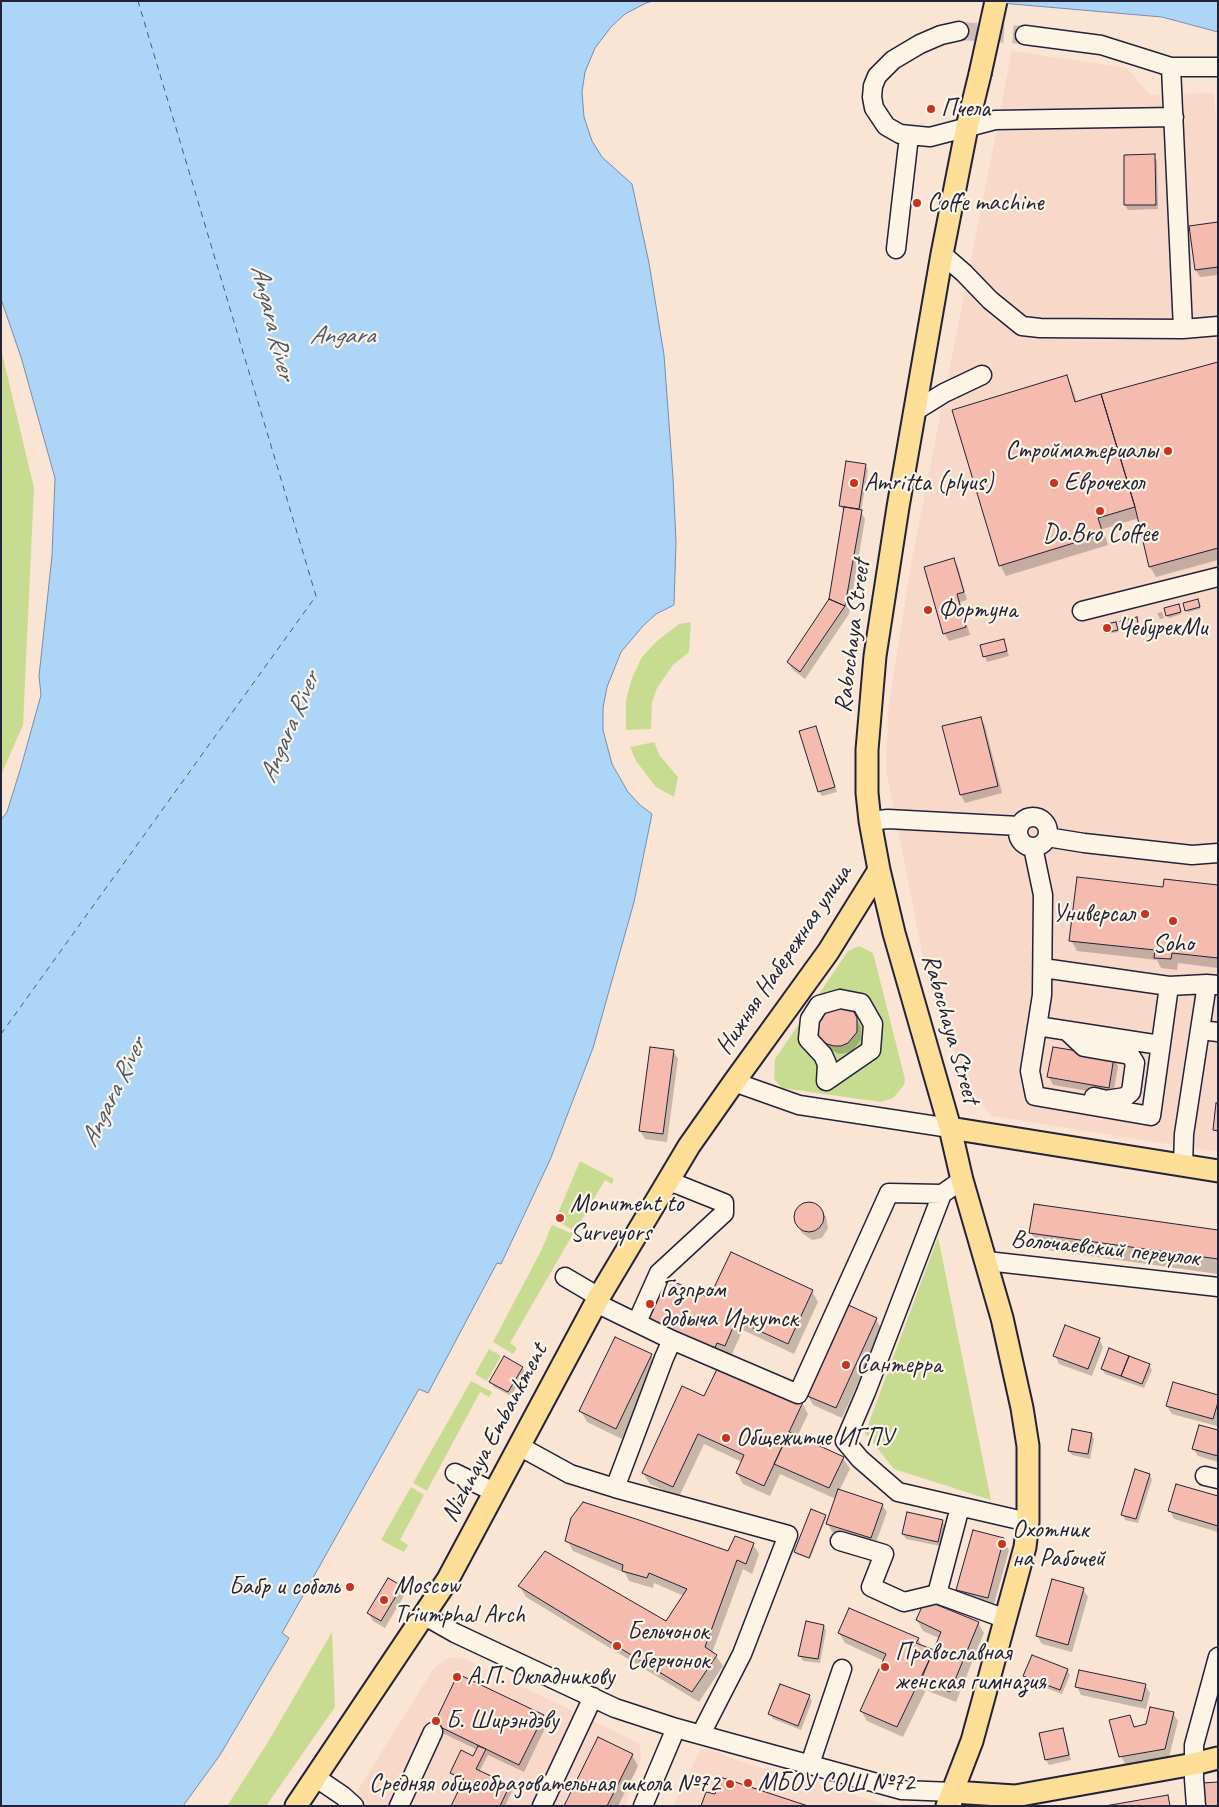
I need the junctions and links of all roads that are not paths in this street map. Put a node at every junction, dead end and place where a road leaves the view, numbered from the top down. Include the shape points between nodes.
1 (996, 1) edge
2 (959, 31) tunnel mouth
3 (1026, 35) tunnel mouth
4 (1171, 67) junction
5 (1218, 67) edge
6 (1174, 117) junction
7 (967, 126) junction
8 (909, 136) junction
9 (896, 249) dead end
10 (942, 254) junction
11 (1218, 326) edge
12 (1183, 329) junction
13 (982, 375) dead end
14 (915, 411) junction
15 (1218, 577) edge
16 (1082, 611) dead end
17 (870, 821) junction
18 (1019, 826) junction
19 (1040, 842) junction
20 (1218, 853) edge
21 (879, 870) junction
22 (1043, 968) junction
23 (1213, 984) edge
24 (1169, 986) junction
25 (1037, 1026) junction
26 (1200, 1030) junction
27 (1067, 1031) junction
28 (1218, 1032) edge
29 (1160, 1045) junction
30 (826, 1081) junction
31 (734, 1082) junction
32 (1034, 1091) junction
33 (821, 1108) junction
34 (950, 1128) junction
35 (1183, 1165) junction
36 (1218, 1171) edge
37 (962, 1180) junction
38 (669, 1181) junction
39 (942, 1194) junction
40 (987, 1261) junction
41 (565, 1277) dead end
42 (1218, 1287) edge
43 (598, 1300) junction
44 (637, 1322) junction
45 (672, 1340) junction
46 (519, 1446) junction
47 (455, 1473) dead end
48 (615, 1488) junction
49 (494, 1492) junction
50 (960, 1507) junction
51 (1028, 1522) junction
52 (840, 1541) dead end
53 (938, 1594) junction
54 (425, 1616) junction
55 (1006, 1619) junction
56 (1218, 1657) edge
57 (842, 1669) dead end
58 (1214, 1680) edge
59 (593, 1698) junction
60 (676, 1728) junction
61 (433, 1732) dead end
62 (701, 1734) junction
63 (1218, 1758) edge
64 (810, 1764) junction
65 (1194, 1764) junction
66 (316, 1777) junction
67 (950, 1801) edge
68 (296, 1806) edge
69 (354, 1806) edge
70 (399, 1806) edge
71 (542, 1806) edge
72 (643, 1806) edge
73 (1196, 1806) edge

1 - 7 main road, Rabochaya Street, bridge
2 - 8 street via 920,44 893,60 877,76 872,97 876,113 886,126
3 - 4 street via 1101,45
4 - 5 street
4 - 6 street
6 - 7 street via 995,120
6 - 12 street
7 - 8 street via 930,137
7 - 10 main road, Rabochaya Street
8 - 9 street
10 - 12 street via 1022,326
10 - 14 main road, Rabochaya Street
11 - 12 street
13 - 14 street
14 - 17 main road, Rabochaya Street via 875,656 867,750
15 - 16 street
17 - 18 street
17 - 21 main road, Rabochaya Street
18 - 19 street via 1021,841 1029,847
18 - 19 street via 1027,819 1037,818 1045,824 1047,828
19 - 20 street via 1084,843 1192,855
19 - 22 street
21 - 31 main road, Нижняя Набережная улица via 828,952
21 - 34 main road, Rabochaya Street
22 - 24 street
22 - 25 street
23 - 24 street
23 - 26 street
24 - 29 street
25 - 27 street
25 - 32 street via 1030,1071
26 - 28 street
26 - 35 street via 1184,1134
27 - 29 street
27 - 32 street via 1084,1047 1130,1055 1135,1063 1131,1092 1125,1097 1106,1100 1083,1094
29 - 32 street via 1151,1116
30 - 30 street via 871,1050 874,1024 861,1003 840,999 819,1005 810,1019 808,1039 827,1064
30 - 33 street
31 - 33 street via 782,1100
31 - 38 main road, Nizhnaya Embankment
33 - 34 street
34 - 35 main road
34 - 37 main road, Rabochaya Street
35 - 36 main road
37 - 39 street
37 - 40 main road, Rabochaya Street
38 - 43 main road, Nizhnaya Embankment
38 - 44 street via 724,1203 724,1213 659,1273
39 - 45 street via 889,1193 798,1394
39 - 50 street via 845,1441 860,1459 898,1492
40 - 42 street, Волочаевский переулок
40 - 51 main road, Rabochaya Street via 1027,1436
41 - 43 street
43 - 44 street
43 - 46 main road, Nizhnaya Embankment
44 - 45 street
45 - 48 street
46 - 48 street via 570,1474
46 - 49 main road, Nizhnaya Embankment
47 - 49 street
48 - 62 street via 788,1535 742,1654
49 - 54 main road, Nizhnaya Embankment
50 - 51 street
50 - 53 street
51 - 55 main road, Rabochaya Street via 1025,1547
52 - 53 street via 884,1554 871,1588 904,1602
53 - 55 street
54 - 59 street
54 - 66 main road, Nizhnaya Embankment
55 - 67 main road, Rabochaya Street via 972,1741
56 - 58 street
57 - 64 street
58 - 65 street via 1194,1745
59 - 60 street
59 - 71 street
60 - 62 street
60 - 72 street
61 - 70 street
62 - 64 street
63 - 65 main road
64 - 67 street
65 - 67 main road via 1015,1796
65 - 73 street
66 - 68 main road, Nizhnaya Embankment
66 - 69 street

